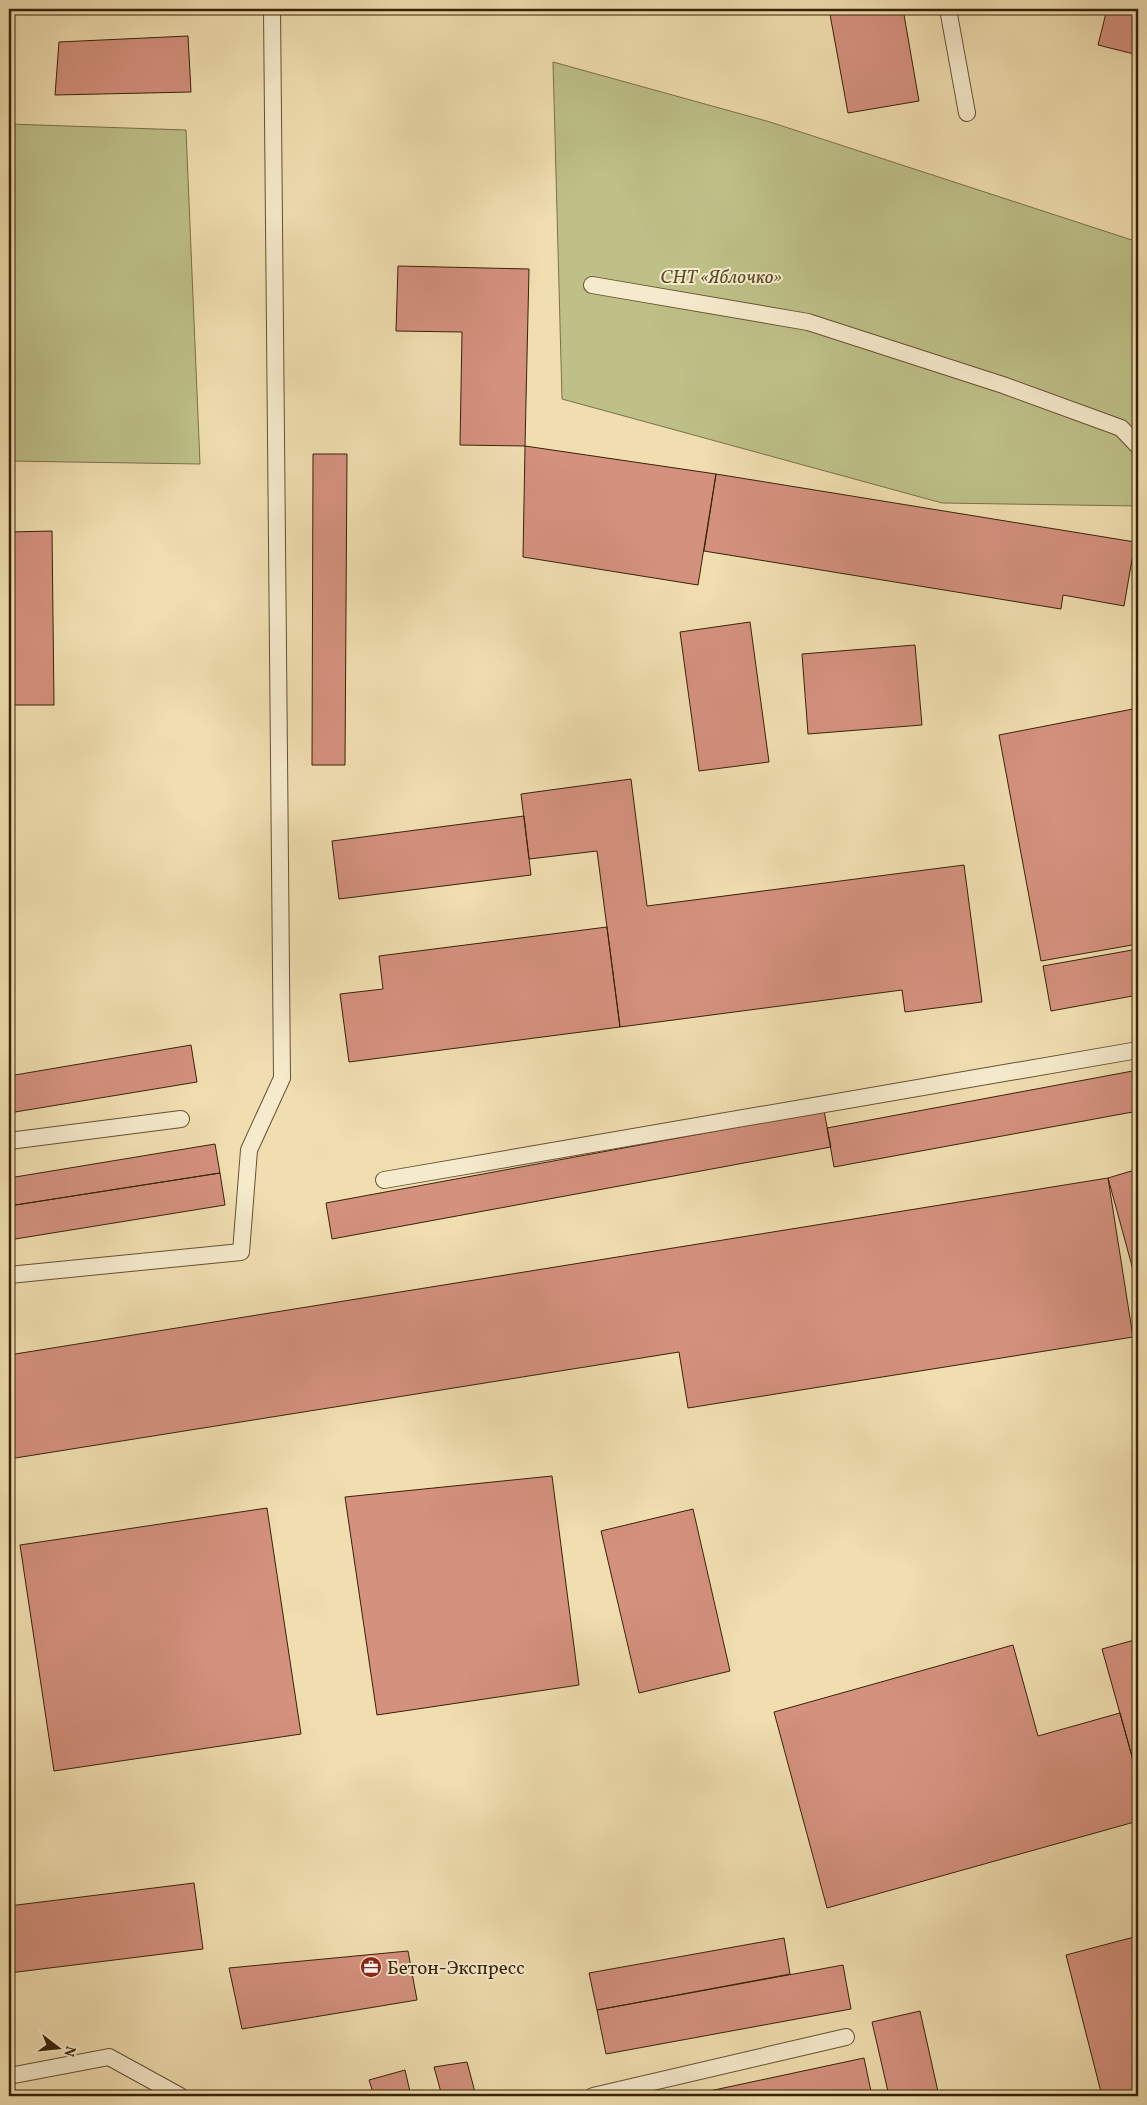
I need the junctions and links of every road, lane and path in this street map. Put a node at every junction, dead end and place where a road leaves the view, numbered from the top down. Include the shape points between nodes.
1 (272, 9) edge
2 (948, 9) edge
3 (967, 113) dead end
4 (592, 284) dead end
5 (1138, 446) edge
6 (1138, 1050) edge
7 (181, 1119) dead end
8 (9, 1141) edge
9 (384, 1180) dead end
10 (9, 1275) edge
11 (846, 2037) dead end
12 (9, 2076) edge
13 (180, 2096) edge
14 (593, 2096) edge

1 - 10 lane via 282,1078 249,1150 241,1252
2 - 3 lane
4 - 5 lane via 808,322 1003,385 1121,428
6 - 9 lane
7 - 8 lane
11 - 14 lane
12 - 13 lane via 109,2056

